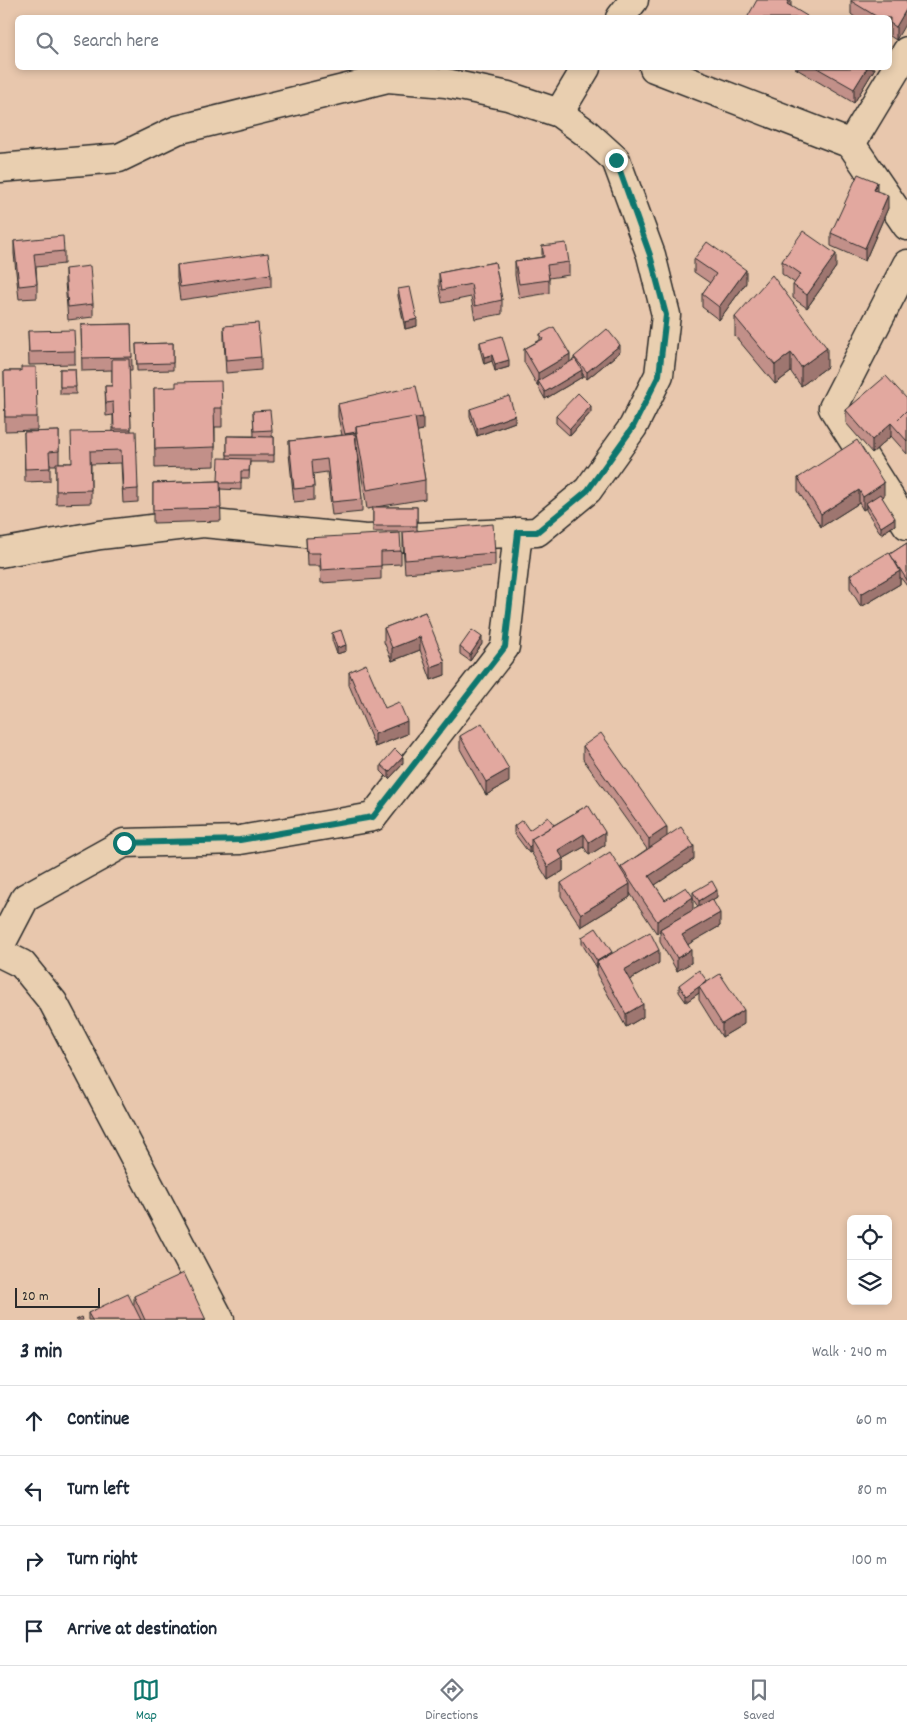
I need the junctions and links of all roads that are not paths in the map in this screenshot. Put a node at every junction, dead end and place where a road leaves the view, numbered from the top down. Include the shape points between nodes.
1 (634, 0) edge
2 (622, 15) edge
3 (907, 51) edge
4 (585, 70) edge
5 (659, 70) edge
6 (560, 113) junction
7 (851, 144) junction
8 (0, 168) edge
9 (907, 226) edge
10 (907, 264) edge
11 (907, 525) edge
12 (518, 532) junction
13 (0, 552) edge
14 (0, 946) edge
15 (0, 953) edge
16 (220, 1320) edge

1 - 2 street
3 - 7 street
4 - 6 street
5 - 7 street
6 - 8 street via 508,96 446,83 388,78 177,130 120,158
6 - 12 street via 616,160 650,255 666,315 659,375 633,427 588,490 537,532
7 - 9 street
10 - 11 street via 833,408
12 - 13 street via 366,539 203,523 100,535
12 - 14 street via 505,647 373,817 240,840 124,843 25,898
15 - 16 street via 22,964 52,1002

